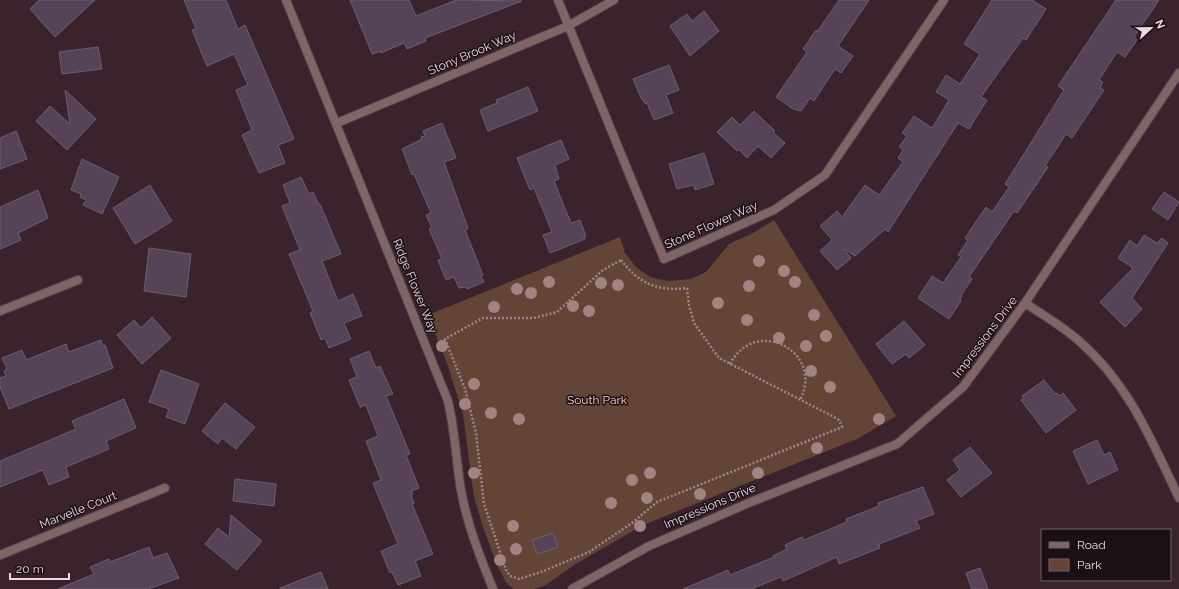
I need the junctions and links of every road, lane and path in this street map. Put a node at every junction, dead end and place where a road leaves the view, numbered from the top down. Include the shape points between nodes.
1 (286, 0) edge
2 (558, 0) edge
3 (614, 0) edge
4 (944, 0) edge
5 (568, 26) junction
6 (1179, 73) edge
7 (337, 123) junction
8 (78, 280) dead end
9 (1025, 303) junction
10 (0, 311) edge
11 (730, 364) junction
12 (800, 400) junction
13 (165, 488) dead end
14 (1179, 498) edge
15 (0, 555) edge
16 (493, 589) edge
17 (572, 589) edge

1 - 7 street, Ridge Flower Way
2 - 5 street, Stone Flower Way
3 - 5 street, Stony Brook Way
4 - 5 street, Stone Flower Way via 825,175 774,210 664,259
5 - 7 street, Stony Brook Way
6 - 9 street, Impressions Drive
7 - 16 street, Ridge Flower Way via 448,401 466,514
8 - 10 street
9 - 14 street via 1078,340 1113,375 1135,407
9 - 17 street, Impressions Drive via 963,387 897,444 648,546
11 - 12 path
11 - 12 path via 741,348 758,340 773,341 792,350 800,358 805,370 806,380
11 - 12 path via 719,358 694,323 687,288 658,288 631,274 621,260 603,270 557,312 534,318 483,318 445,339 465,389 476,434 488,520 510,576 527,576 589,552 632,523 657,502 842,427 839,420
13 - 15 street, Marvelle Court

